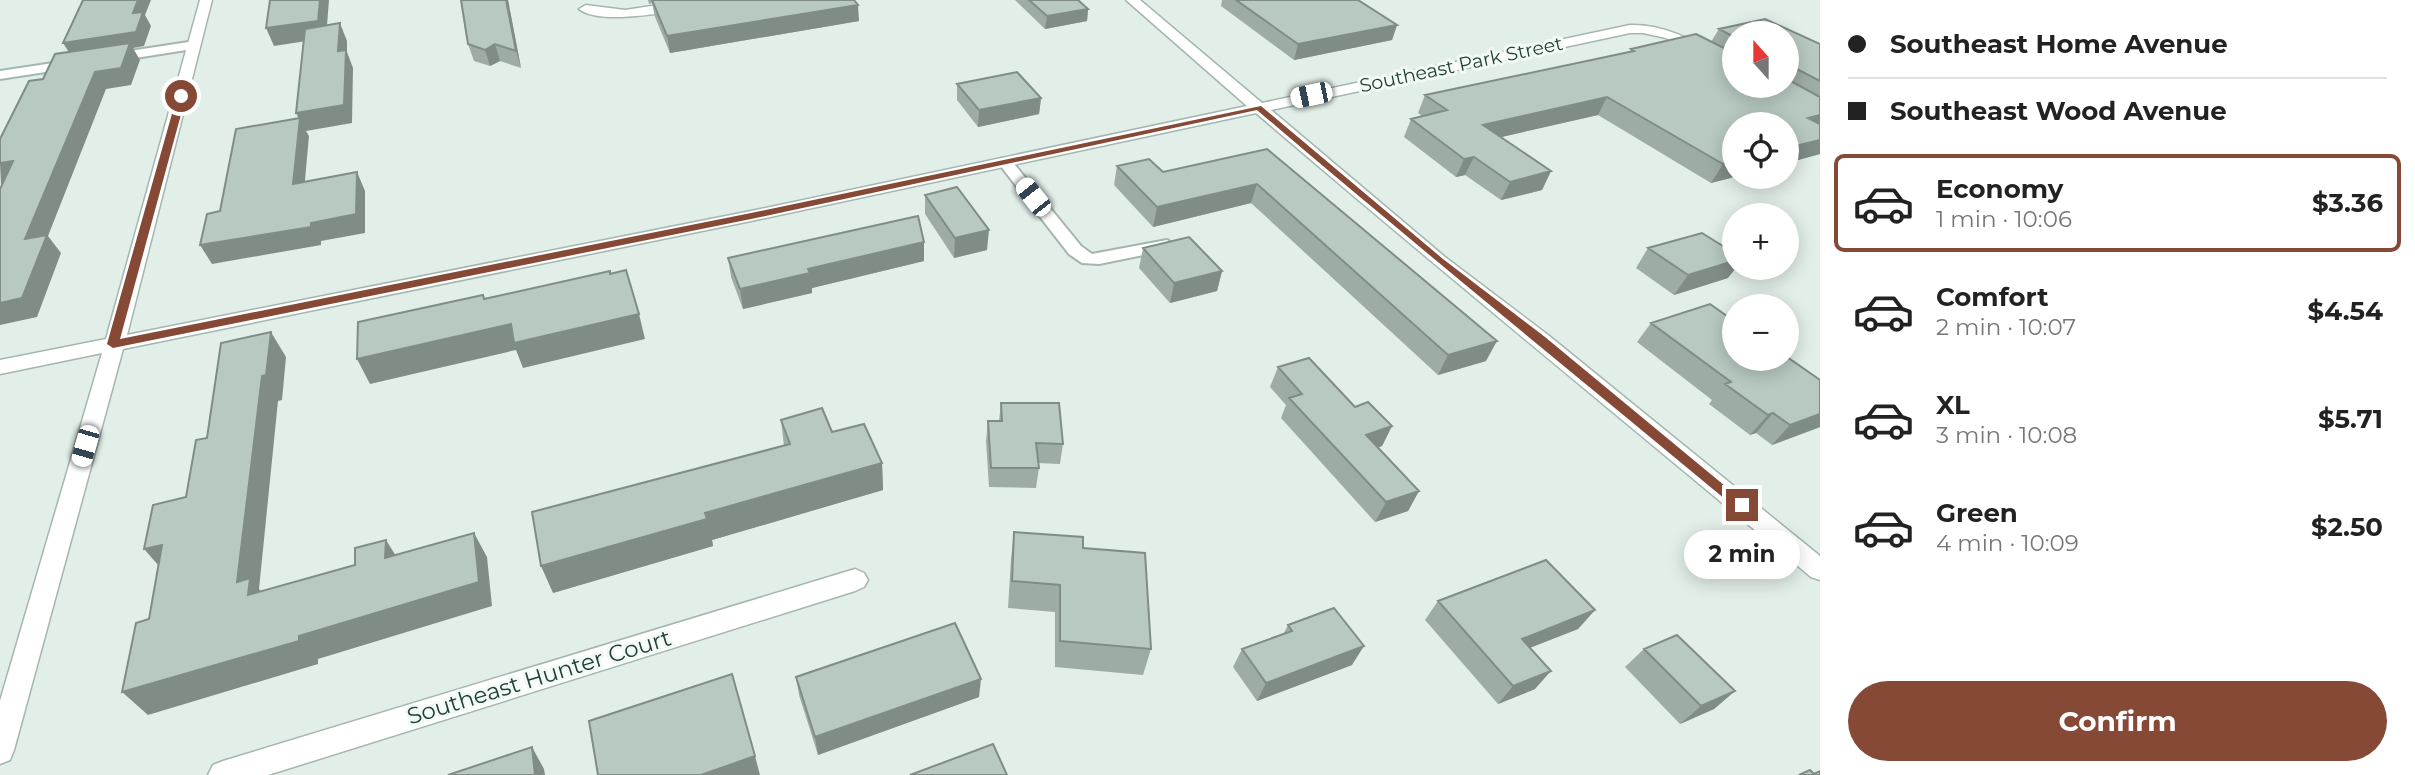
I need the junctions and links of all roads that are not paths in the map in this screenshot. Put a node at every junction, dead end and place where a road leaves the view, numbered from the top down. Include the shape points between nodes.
1 (206, 0) edge
2 (717, 0) edge
3 (1132, 0) edge
4 (586, 9) dead end
5 (195, 45) junction
6 (1722, 63) edge
7 (0, 75) edge
8 (1258, 107) junction
9 (1005, 162) junction
10 (1180, 242) edge
11 (113, 344) junction
12 (0, 367) edge
13 (1820, 570) edge
14 (855, 580) dead end
15 (0, 750) edge
16 (223, 775) edge

1 - 5 street
2 - 4 street via 625,14
3 - 8 street
5 - 7 lane
5 - 11 street
6 - 8 street, Southeast Park Street via 1676,39 1647,29 1630,29
8 - 9 street, Southeast Park Street
8 - 13 street via 1439,261
9 - 10 lane via 1074,250 1088,259
9 - 11 street, Southeast Park Street
11 - 12 street, Southeast Park Street
11 - 15 street
14 - 16 street, Southeast Hunter Court

